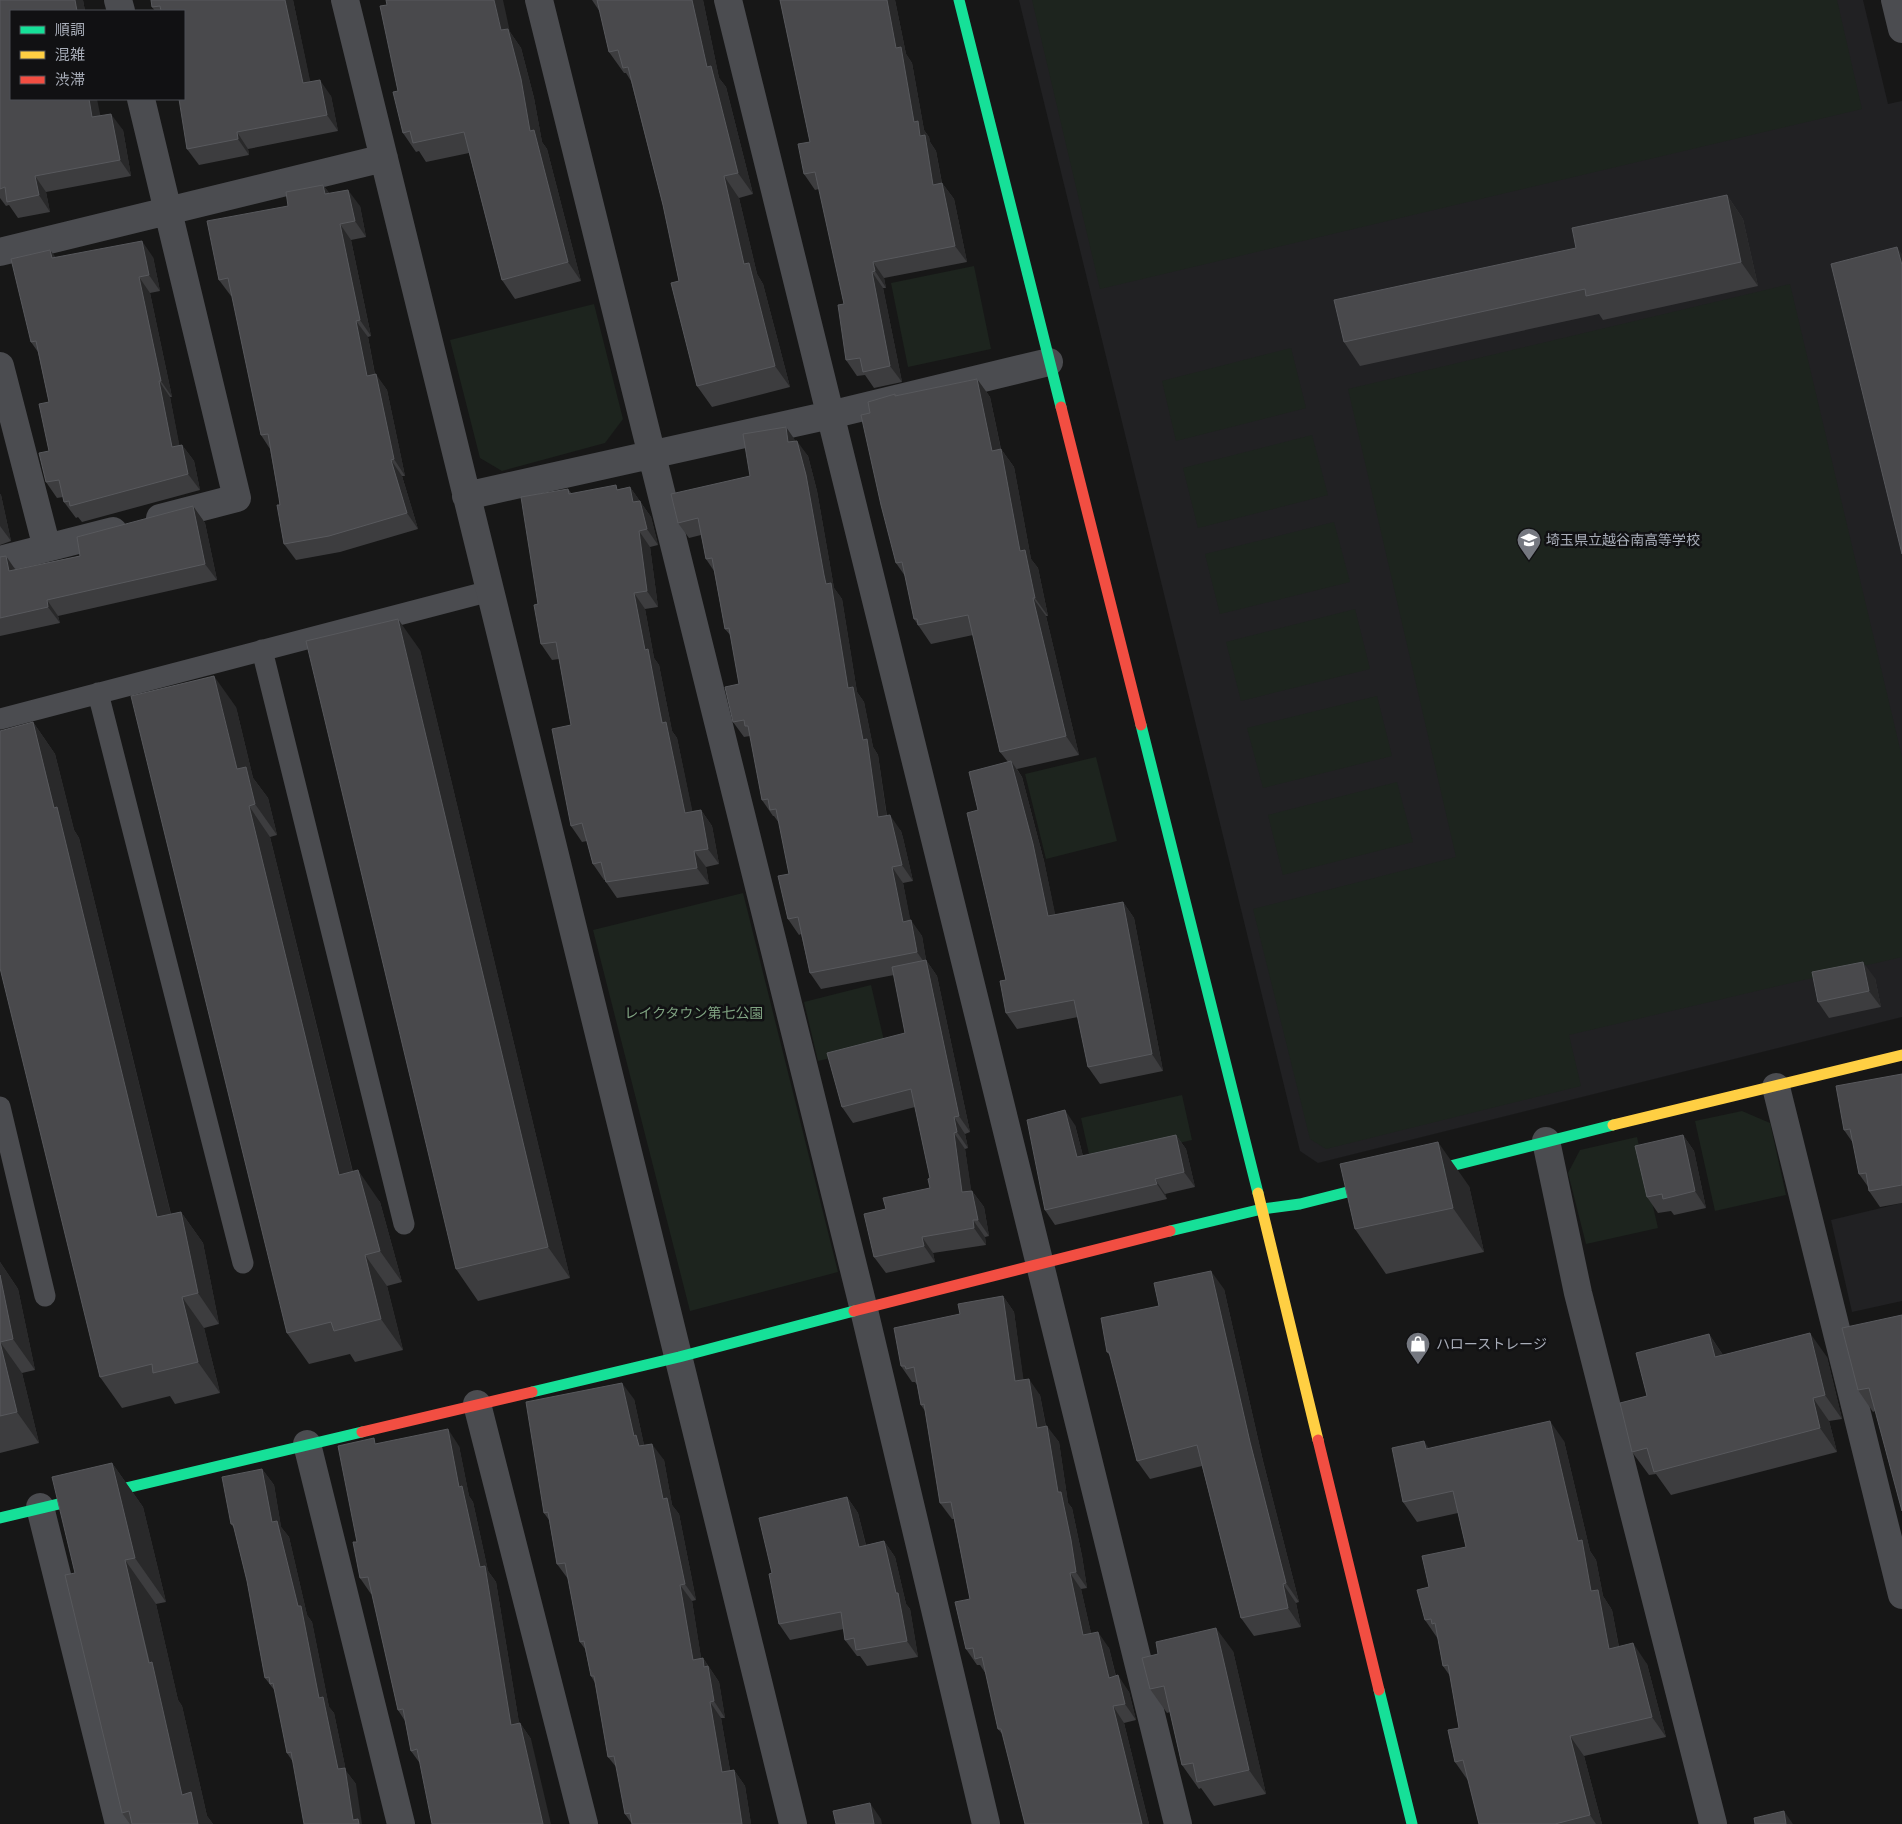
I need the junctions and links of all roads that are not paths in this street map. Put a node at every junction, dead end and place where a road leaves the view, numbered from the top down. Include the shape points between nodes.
1 (345, 0) edge
2 (539, 0) edge
3 (728, 0) edge
4 (959, 0) edge
5 (1895, 0) edge
6 (1902, 29) edge
7 (141, 100) edge
8 (384, 158) junction
9 (168, 211) junction
10 (0, 252) edge
11 (1049, 362) junction
12 (0, 366) edge
13 (830, 415) junction
14 (652, 453) junction
15 (466, 496) junction
16 (47, 548) junction
17 (0, 560) edge
18 (490, 591) junction
19 (262, 650) junction
20 (98, 693) junction
21 (0, 719) edge
22 (1902, 1055) edge
23 (1776, 1087) junction
24 (0, 1107) edge
25 (1546, 1141) junction
26 (1262, 1209) junction
27 (404, 1224) dead end
28 (1039, 1262) junction
29 (242, 1263) dead end
30 (45, 1296) dead end
31 (864, 1310) junction
32 (679, 1357) junction
33 (477, 1404) junction
34 (308, 1444) junction
35 (40, 1507) junction
36 (0, 1518) edge
37 (1902, 1595) edge
38 (118, 1824) edge
39 (401, 1824) edge
40 (584, 1824) edge
41 (793, 1824) edge
42 (986, 1824) edge
43 (1178, 1824) edge
44 (1412, 1824) edge
45 (1713, 1824) edge

1 - 8 street
2 - 14 street
3 - 13 street
4 - 11 street
5 - 6 street
7 - 9 street
8 - 9 street
8 - 15 street
9 - 10 street
9 - 16 street via 237,498
11 - 13 street
11 - 26 street
12 - 16 street
13 - 14 street
13 - 28 street
14 - 15 street
14 - 31 street
15 - 18 street
16 - 17 street
18 - 19 lane
18 - 32 street
19 - 20 lane
19 - 27 lane
20 - 21 lane
20 - 29 lane
22 - 23 street
23 - 25 street
23 - 37 street
24 - 30 lane
25 - 26 street via 1300,1204
25 - 45 street via 1578,1293
26 - 28 street
26 - 44 street
28 - 31 street
28 - 43 street
31 - 32 street
31 - 42 street
32 - 33 street
32 - 41 street
33 - 34 street
33 - 40 street
34 - 35 street
34 - 39 street
35 - 36 street
35 - 38 street

